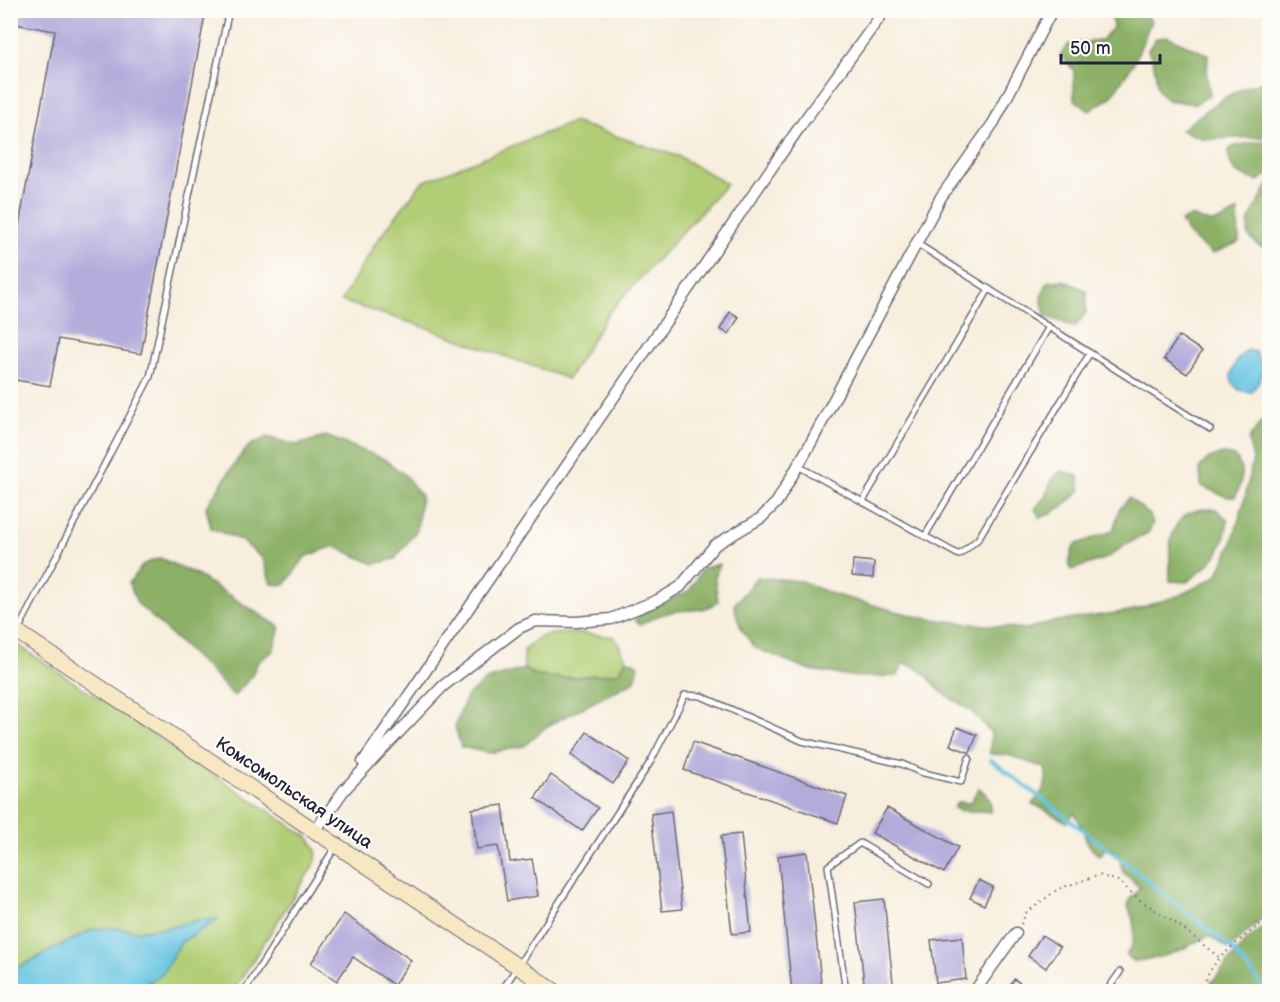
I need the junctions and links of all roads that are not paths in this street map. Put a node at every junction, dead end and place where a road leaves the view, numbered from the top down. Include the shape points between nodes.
1 (229, 10) edge
2 (885, 10) edge
3 (1052, 10) edge
4 (916, 243) junction
5 (989, 289) junction
6 (1049, 327) junction
7 (1090, 353) junction
8 (1210, 429) dead end
9 (798, 466) junction
10 (863, 501) junction
11 (925, 536) junction
12 (14, 629) edge
13 (969, 759) dead end
14 (344, 790) junction
15 (315, 831) junction
16 (337, 845) junction
17 (929, 884) dead end
18 (1016, 933) road end
19 (517, 966) junction
20 (1120, 972) dead end
21 (244, 992) edge
22 (501, 992) edge
23 (556, 992) edge
24 (846, 992) edge
25 (974, 992) edge
26 (1106, 992) edge

1 - 12 lane via 150,376
2 - 14 street via 801,125
3 - 4 street via 994,123 941,197
4 - 5 lane
4 - 9 street
5 - 6 lane
5 - 10 lane
6 - 7 lane
6 - 11 lane
7 - 8 lane
7 - 11 lane via 978,539 959,555
9 - 10 lane
9 - 14 street via 777,502 761,518 715,545 680,587 658,600 611,619 536,621 519,628 443,686
10 - 11 lane
12 - 15 main road, Комсомольская улица
13 - 19 lane via 961,782 802,741 701,696 686,695 651,761
14 - 15 street
15 - 16 main road, Комсомольская улица
16 - 19 main road, Комсомольская улица
16 - 21 lane
17 - 24 lane via 860,843 828,866
18 - 25 street
19 - 22 lane
19 - 23 main road, Комсомольская улица
20 - 26 lane

